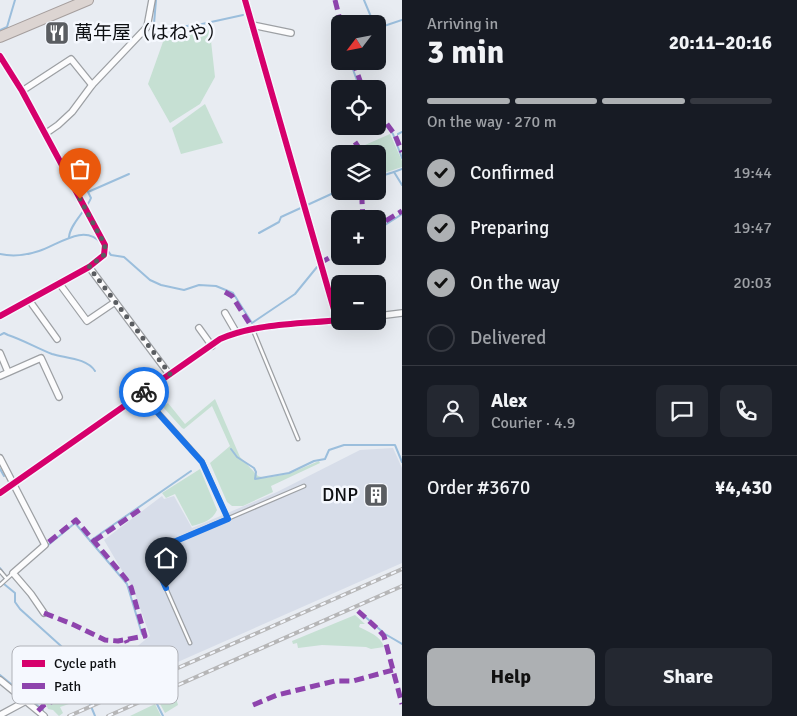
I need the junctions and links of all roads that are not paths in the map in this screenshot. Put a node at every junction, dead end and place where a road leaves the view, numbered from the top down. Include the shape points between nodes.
1 (88, 0) edge
2 (152, 0) edge
3 (245, 0) edge
4 (252, 25) junction
5 (291, 32) dead end
6 (0, 37) edge
7 (0, 56) edge
8 (92, 85) junction
9 (22, 91) junction
10 (45, 134) junction
11 (89, 267) junction
12 (59, 283) junction
13 (331, 296) edge
14 (30, 300) junction
15 (115, 302) junction
16 (225, 313) dead end
17 (402, 313) edge
18 (386, 315) edge
19 (0, 316) edge
20 (331, 321) edge
21 (199, 328) dead end
22 (253, 329) junction
23 (236, 332) junction
24 (57, 339) dead end
25 (212, 346) junction
26 (0, 353) edge
27 (8, 372) junction
28 (170, 374) junction
29 (0, 376) edge
30 (142, 393) junction
31 (59, 397) dead end
32 (298, 439) dead end
33 (0, 458) edge
34 (14, 484) junction
35 (304, 486) dead end
36 (0, 493) edge
37 (228, 519) junction
38 (0, 572) edge
39 (13, 573) junction
40 (6, 578) junction
41 (0, 585) edge
42 (44, 612) dead end
43 (190, 643) dead end
44 (0, 680) edge
45 (12, 690) edge
46 (20, 704) edge
47 (30, 704) edge
48 (0, 715) edge
49 (44, 716) edge

1 - 6 highway
2 - 8 street via 147,27
3 - 4 street
4 - 5 street
4 - 13 street
7 - 9 street
8 - 9 street via 71,59
8 - 10 street via 72,112
9 - 10 street
10 - 11 street via 105,245 104,255
11 - 12 street
11 - 15 street
12 - 14 street
12 - 15 street via 87,321
14 - 19 street
14 - 24 street
15 - 28 street
16 - 23 street
17 - 18 street
20 - 22 street
21 - 25 street
22 - 23 street
22 - 32 lane
23 - 25 street
25 - 28 street
26 - 27 street
27 - 29 street
27 - 31 street via 41,358
28 - 30 street
30 - 34 street
30 - 37 lane via 202,462
33 - 34 street
34 - 36 street
34 - 39 street via 44,545
35 - 37 lane
37 - 43 lane via 150,552
38 - 40 lane
39 - 40 lane
39 - 42 street
40 - 41 lane
44 - 45 street
46 - 48 street
47 - 49 street

